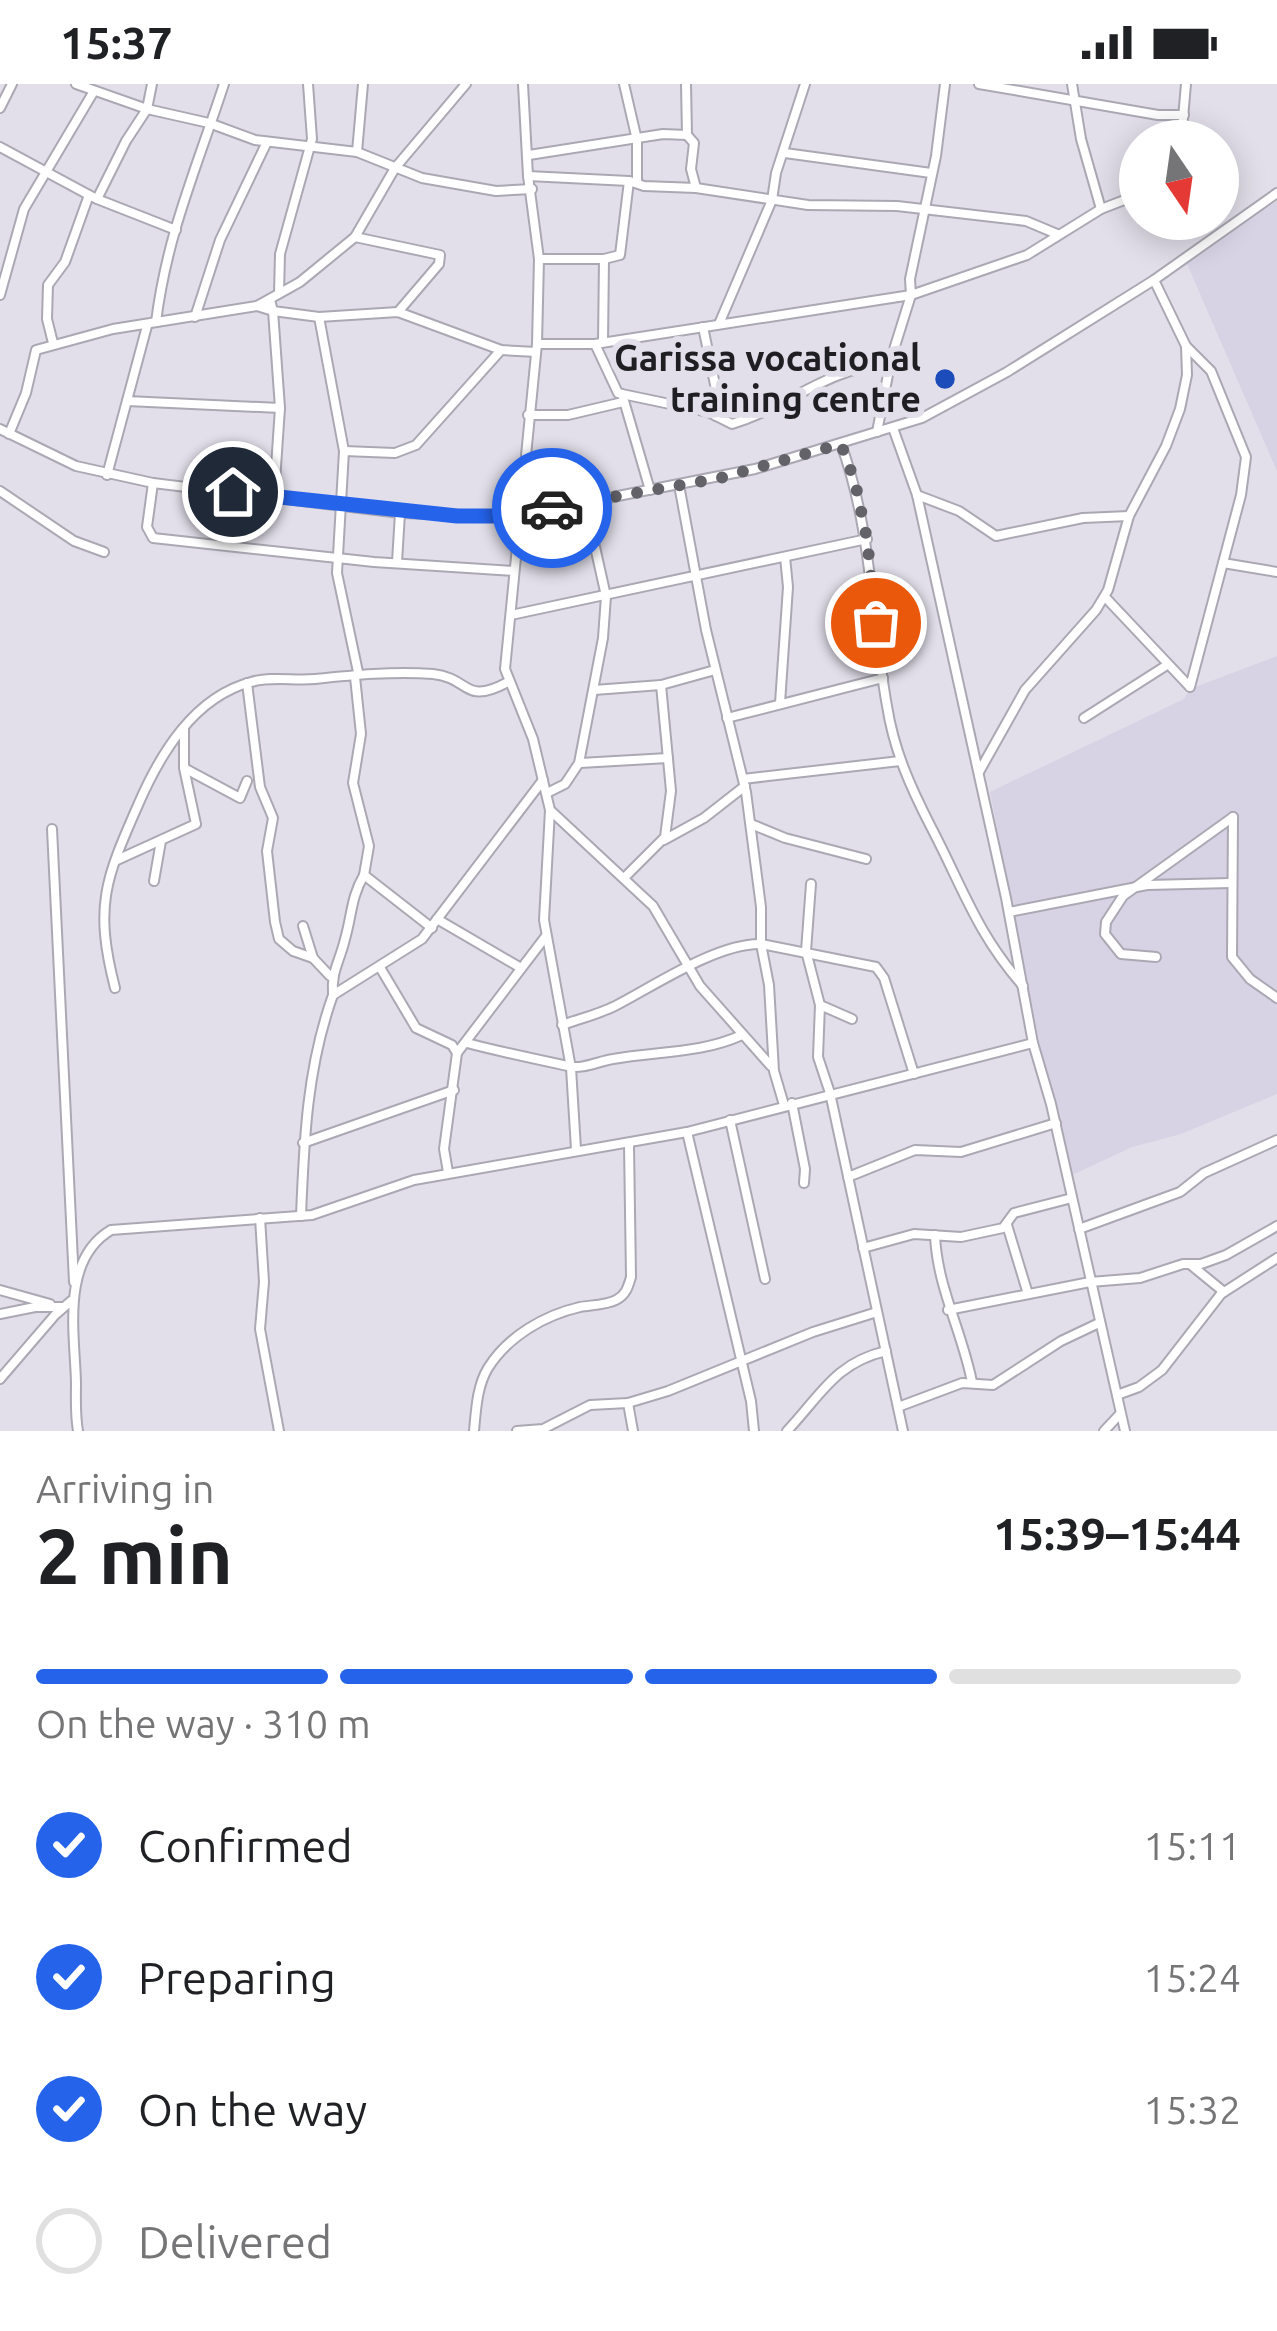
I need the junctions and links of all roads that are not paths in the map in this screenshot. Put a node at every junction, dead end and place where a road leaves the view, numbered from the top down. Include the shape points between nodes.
1 (12, 84) edge
2 (76, 84) edge
3 (152, 84) edge
4 (224, 84) edge
5 (308, 84) edge
6 (363, 84) edge
7 (466, 84) edge
8 (523, 84) edge
9 (624, 84) edge
10 (686, 84) edge
11 (805, 84) edge
12 (945, 84) edge
13 (979, 84) edge
14 (1072, 84) edge
15 (1186, 84) edge
16 (94, 92) junction
17 (1074, 100) junction
18 (0, 108) edge
19 (147, 110) junction
20 (1184, 115) junction
21 (1183, 120) edge
22 (209, 123) junction
23 (687, 134) junction
24 (638, 140) junction
25 (267, 142) junction
26 (0, 147) edge
27 (309, 149) junction
28 (357, 152) junction
29 (785, 153) junction
30 (530, 155) junction
31 (395, 168) junction
32 (48, 172) junction
33 (931, 173) junction
34 (527, 176) junction
35 (633, 182) junction
36 (696, 188) junction
37 (532, 189) junction
38 (1277, 194) edge
39 (93, 197) junction
40 (772, 200) junction
41 (1119, 202) edge
42 (1101, 209) junction
43 (924, 212) junction
44 (176, 230) junction
45 (1057, 234) junction
46 (355, 237) junction
47 (539, 259) junction
48 (604, 259) junction
49 (1154, 280) junction
50 (279, 293) junction
51 (0, 295) edge
52 (911, 295) junction
53 (270, 300) junction
54 (257, 306) junction
55 (273, 311) junction
56 (398, 312) junction
57 (195, 317) junction
58 (319, 317) junction
59 (152, 324) junction
60 (718, 325) junction
61 (703, 327) junction
62 (53, 343) junction
63 (599, 343) junction
64 (1186, 346) junction
65 (536, 348) junction
66 (501, 350) junction
67 (890, 363) junction
68 (623, 398) junction
69 (128, 401) junction
70 (280, 408) junction
71 (528, 415) junction
72 (716, 416) junction
73 (893, 428) junction
74 (4, 432) edge
75 (877, 432) junction
76 (841, 444) junction
77 (344, 451) junction
78 (107, 475) junction
79 (153, 483) junction
80 (679, 485) junction
81 (650, 490) junction
82 (0, 491) edge
83 (916, 495) junction
84 (274, 496) junction
85 (585, 502) junction
86 (342, 505) junction
87 (400, 513) junction
88 (519, 514) junction
89 (1130, 516) junction
90 (867, 539) junction
91 (104, 552) dead end
92 (338, 557) junction
93 (784, 557) junction
94 (397, 562) junction
95 (1223, 563) junction
96 (514, 572) junction
97 (1277, 572) edge
98 (697, 576) junction
99 (606, 596) junction
100 (1104, 596) junction
101 (511, 616) junction
102 (1167, 665) junction
103 (715, 670) junction
104 (355, 677) junction
105 (884, 678) junction
106 (508, 682) junction
107 (247, 683) junction
108 (662, 685) junction
109 (594, 690) junction
110 (780, 704) junction
111 (727, 718) junction
112 (1084, 718) dead end
113 (184, 728) junction
114 (668, 758) junction
115 (900, 761) junction
116 (579, 763) junction
117 (184, 768) junction
118 (977, 774) junction
119 (543, 780) junction
120 (247, 782) dead end
121 (744, 783) junction
122 (548, 793) junction
123 (550, 810) junction
124 (751, 824) junction
125 (52, 829) dead end
126 (162, 840) junction
127 (664, 840) junction
128 (866, 859) dead end
129 (116, 861) junction
130 (364, 874) junction
131 (625, 877) junction
132 (154, 880) dead end
133 (1231, 883) junction
134 (811, 884) dead end
135 (1138, 886) junction
136 (1009, 912) junction
137 (434, 924) junction
138 (303, 926) dead end
139 (546, 936) junction
140 (761, 944) junction
141 (806, 951) junction
142 (1156, 957) dead end
143 (313, 958) junction
144 (687, 967) junction
145 (381, 968) junction
146 (521, 968) junction
147 (332, 976) junction
148 (1024, 987) junction
149 (115, 988) dead end
150 (333, 995) junction
151 (1277, 998) edge
152 (820, 1005) junction
153 (852, 1019) dead end
154 (562, 1024) junction
155 (742, 1035) junction
156 (467, 1042) junction
157 (1034, 1043) junction
158 (458, 1053) junction
159 (571, 1068) junction
160 (774, 1071) junction
161 (914, 1074) junction
162 (455, 1090) junction
163 (830, 1093) junction
164 (788, 1104) junction
165 (730, 1120) junction
166 (1056, 1124) junction
167 (688, 1132) junction
168 (1277, 1140) edge
169 (304, 1144) junction
170 (629, 1145) junction
171 (576, 1149) junction
172 (448, 1172) junction
173 (848, 1177) junction
174 (804, 1184) dead end
175 (1072, 1198) junction
176 (301, 1216) junction
177 (260, 1219) junction
178 (1007, 1225) junction
179 (1277, 1226) edge
180 (1079, 1228) junction
181 (935, 1235) junction
182 (863, 1248) junction
183 (1277, 1258) edge
184 (1190, 1264) junction
185 (765, 1279) dead end
186 (1090, 1282) junction
187 (75, 1288) junction
188 (0, 1290) edge
189 (1224, 1292) junction
190 (1028, 1294) junction
191 (63, 1305) junction
192 (948, 1310) junction
193 (877, 1312) junction
194 (0, 1314) edge
195 (1099, 1323) junction
196 (886, 1351) junction
197 (739, 1363) junction
198 (0, 1379) edge
199 (972, 1382) junction
200 (1117, 1395) junction
201 (628, 1403) junction
202 (898, 1407) junction
203 (1121, 1413) junction
204 (78, 1431) edge
205 (279, 1431) edge
206 (474, 1431) edge
207 (517, 1431) edge
208 (633, 1431) edge
209 (754, 1431) edge
210 (787, 1431) edge
211 (903, 1431) edge
212 (1104, 1431) edge
213 (1125, 1431) edge

1 - 18 street
2 - 16 street
3 - 19 street
4 - 22 street
5 - 27 street
6 - 28 street
7 - 31 street
8 - 30 street
9 - 24 street
10 - 23 street
11 - 29 street
12 - 33 street
13 - 17 street
14 - 17 street
15 - 20 street
16 - 19 street
16 - 32 street
17 - 20 street
17 - 42 street
19 - 22 street
19 - 39 street
20 - 21 street
22 - 25 street
22 - 44 street
23 - 24 street
23 - 36 street
24 - 30 street
24 - 35 street
25 - 27 street
25 - 57 street via 220,240
26 - 32 street
27 - 28 street
27 - 50 street via 280,254
28 - 31 street
29 - 33 street
29 - 40 street
30 - 34 street
31 - 37 street via 496,191
31 - 46 street
32 - 39 street
32 - 51 street via 24,209
33 - 43 street
34 - 35 street
34 - 37 street
35 - 36 street
35 - 48 street via 620,255
36 - 40 street
37 - 47 street
38 - 49 street
39 - 44 street
39 - 62 street via 48,286
40 - 43 street
40 - 60 street
41 - 42 street
42 - 45 street
43 - 45 street via 1026,221
43 - 52 street
44 - 59 street
45 - 52 street via 1001,266
46 - 50 street
46 - 56 street via 440,255
47 - 48 street
47 - 65 street
48 - 63 street
49 - 64 street
49 - 73 street via 1007,372
50 - 53 street
52 - 60 street
52 - 67 street
53 - 54 street
53 - 55 street
54 - 55 street
54 - 57 street
55 - 58 street
55 - 70 street
56 - 58 street
56 - 66 street
57 - 59 street
58 - 77 street
59 - 62 street
59 - 69 street
60 - 61 street
61 - 63 street
61 - 72 street
62 - 74 street via 34,355 26,393
63 - 65 street
63 - 68 street
64 - 89 street via 1180,409
64 - 95 street via 1211,371 1246,457
65 - 66 street
65 - 71 street
66 - 77 street via 416,445 394,453
67 - 72 street via 829,376 738,422
67 - 75 street
68 - 71 street via 568,415
68 - 72 street
68 - 81 street
69 - 70 street
69 - 78 street
70 - 84 street
71 - 88 street
73 - 75 street
73 - 83 street
74 - 78 street
75 - 76 street
76 - 80 street
76 - 90 street
77 - 86 street
78 - 79 street
79 - 84 street
79 - 92 street via 152,538
80 - 81 street
80 - 98 street
81 - 85 street
82 - 91 street via 74,542
83 - 89 street via 996,536
83 - 118 street
84 - 86 street
85 - 88 street
85 - 99 street
86 - 87 street
86 - 92 street
87 - 88 street
87 - 94 street
88 - 96 street
89 - 100 street
90 - 93 street
90 - 105 street
92 - 94 street
92 - 104 street
93 - 98 street
93 - 110 street
94 - 96 street
95 - 97 street
95 - 102 street via 1190,687
96 - 101 street
98 - 99 street
98 - 103 street
99 - 101 street
99 - 109 street
100 - 102 street
100 - 118 street via 1025,691
101 - 106 street
102 - 112 street
103 - 108 street
103 - 111 street
104 - 106 street via 434,674 487,694
104 - 107 street
104 - 130 street via 361,734 353,782 369,846
105 - 110 street
105 - 115 street
106 - 119 street
107 - 113 street via 218,695
107 - 143 street via 260,788 273,818 267,851 274,922 279,939
108 - 109 street
108 - 114 street
109 - 116 street
110 - 111 street
111 - 121 street
113 - 117 street
113 - 129 street via 158,760
114 - 116 street
114 - 127 street
115 - 121 street
115 - 148 street via 970,913
116 - 122 street
117 - 120 street via 240,798
117 - 126 street via 196,824
118 - 136 street
119 - 122 street
119 - 137 street
121 - 124 street
121 - 127 street
122 - 123 street
123 - 131 street
123 - 139 street
124 - 128 street
124 - 140 street
125 - 187 street
126 - 129 street
126 - 132 street
127 - 131 street
129 - 149 street via 104,884 103,942
130 - 137 street
130 - 147 street
131 - 144 street
133 - 135 street
133 - 135 street via 1233,816
133 - 151 street via 1232,957
134 - 141 street
135 - 136 street
135 - 142 street via 1113,910 1106,934 1121,954
136 - 148 street
137 - 145 street
137 - 146 street
138 - 143 street
139 - 146 street
139 - 154 street
140 - 141 street
140 - 144 street
140 - 160 street
141 - 152 street
141 - 161 street via 876,967
143 - 147 street
144 - 154 street
144 - 155 street
145 - 150 street
145 - 158 street via 416,1028
146 - 156 street
147 - 150 street
148 - 157 street
150 - 169 street
152 - 153 street
152 - 163 street via 818,1057
154 - 159 street
155 - 159 street via 681,1054
155 - 160 street
156 - 158 street
156 - 159 street
157 - 161 street
157 - 166 street
158 - 162 street
159 - 171 street
160 - 164 street
161 - 163 street
162 - 169 street
162 - 172 street
163 - 164 street
163 - 173 street
164 - 165 street
164 - 174 street
165 - 167 street
165 - 185 street
166 - 173 street via 961,1152 915,1150
166 - 175 street
167 - 170 street
167 - 197 street
168 - 180 street via 1180,1192
169 - 176 street
170 - 171 street
170 - 206 street via 628,1288 611,1302 529,1327 508,1346 489,1366
171 - 172 street
172 - 176 street
173 - 182 street
175 - 178 street via 1014,1213
175 - 180 street
176 - 177 street
177 - 187 street via 111,1230
177 - 205 street via 260,1329
178 - 181 street
178 - 190 street
179 - 184 street via 1226,1255
180 - 186 street
181 - 182 street
181 - 192 street
182 - 193 street
183 - 189 street
184 - 186 street
184 - 189 street
186 - 190 street
186 - 195 street
187 - 191 street
188 - 191 street
189 - 200 street via 1162,1370
190 - 192 street
191 - 194 street
191 - 198 street
191 - 204 street
192 - 199 street
193 - 196 street
193 - 197 street
195 - 199 street via 993,1385
195 - 200 street
196 - 202 street
196 - 210 street via 845,1366
197 - 201 street
197 - 209 street
199 - 202 street
200 - 203 street
201 - 207 street via 590,1405 543,1429
201 - 208 street
202 - 211 street
203 - 212 street
203 - 213 street

